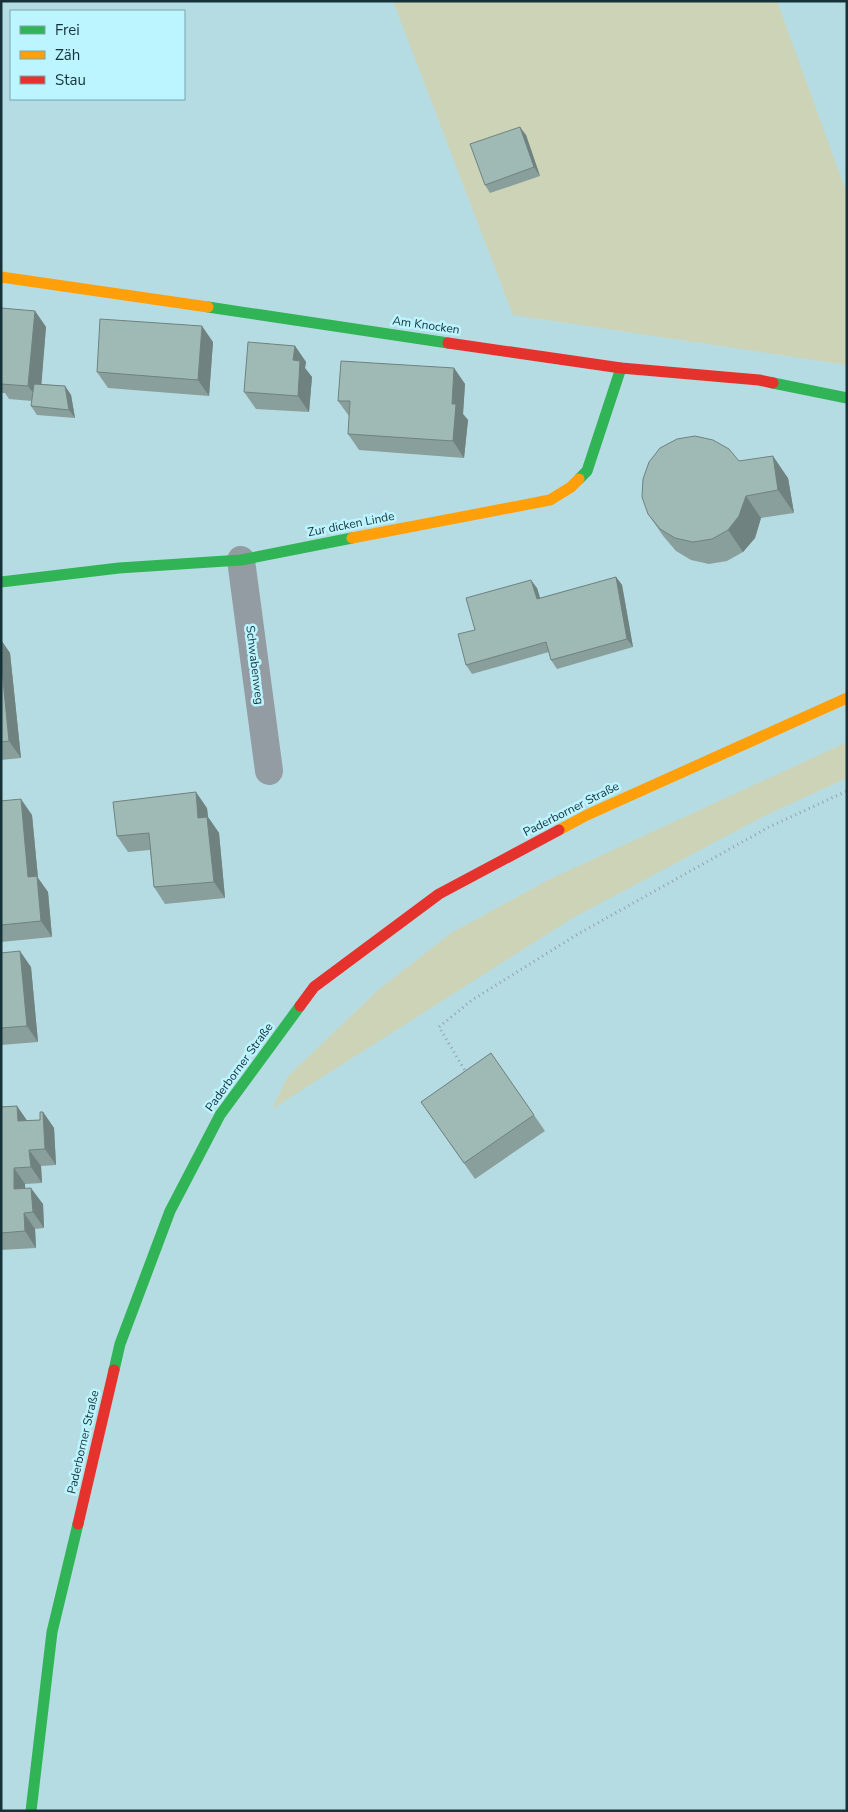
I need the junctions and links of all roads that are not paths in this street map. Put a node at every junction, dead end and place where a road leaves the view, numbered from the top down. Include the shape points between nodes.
1 (1, 277) edge
2 (621, 368) junction
3 (847, 398) edge
4 (241, 560) junction
5 (1, 582) edge
6 (847, 698) edge
7 (269, 771) dead end
8 (31, 1811) edge

1 - 2 street, Am Knocken
2 - 3 street, Am Knocken via 760,380
2 - 4 street, Zur dicken Linde via 587,471 571,488 550,500
4 - 5 street, Zur dicken Linde via 118,568
4 - 7 street, Schwabenweg
6 - 8 street, Paderborner Straße via 587,815 439,894 314,987 220,1115 170,1211 120,1344 52,1632

